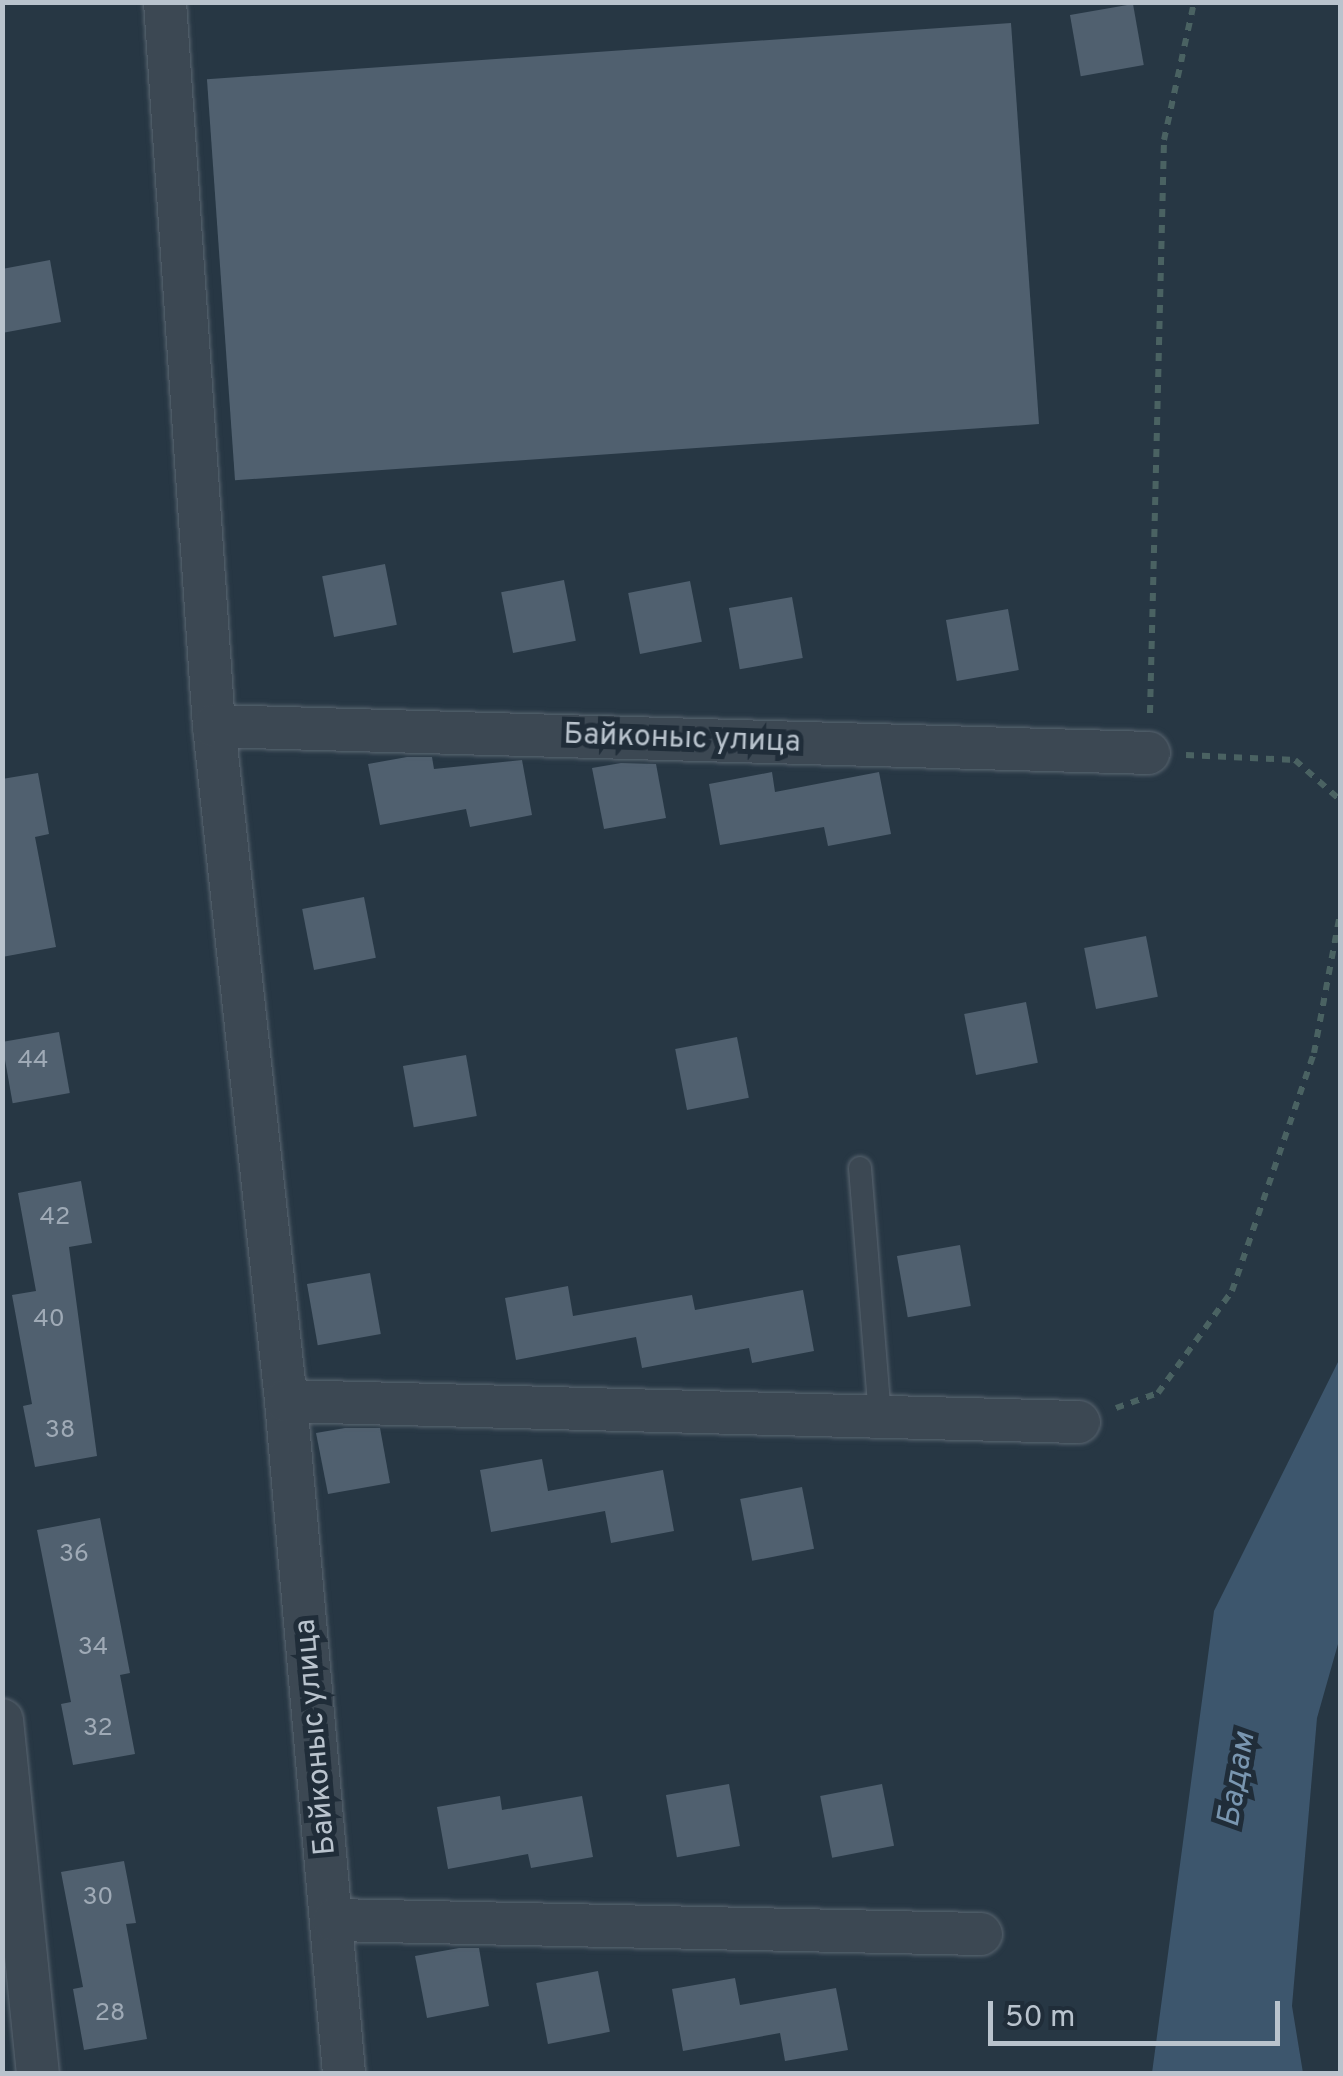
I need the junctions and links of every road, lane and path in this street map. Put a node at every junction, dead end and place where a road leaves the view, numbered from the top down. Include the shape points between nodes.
1 (165, 2) edge
2 (1194, 2) edge
3 (214, 726) junction
4 (1149, 753) junction
5 (1340, 800) edge
6 (1340, 914) edge
7 (860, 1168) dead end
8 (286, 1401) junction
9 (880, 1416) junction
10 (1079, 1422) joint
11 (2, 1720) edge
12 (8, 1836) edge
13 (334, 1920) junction
14 (980, 1934) dead end
15 (38, 2074) edge
16 (344, 2074) edge

1 - 3 street, Байконыс улица
2 - 4 path via 1164,140
3 - 4 street, Байконыс улица
3 - 8 street, Байконыс улица
4 - 5 path via 1295,760
6 - 10 path via 1314,1052 1232,1291 1158,1393
7 - 9 lane
8 - 9 street
8 - 13 street, Байконыс улица
9 - 10 street
11 - 12 street
12 - 15 street
13 - 14 street
13 - 16 street, Байконыс улица

